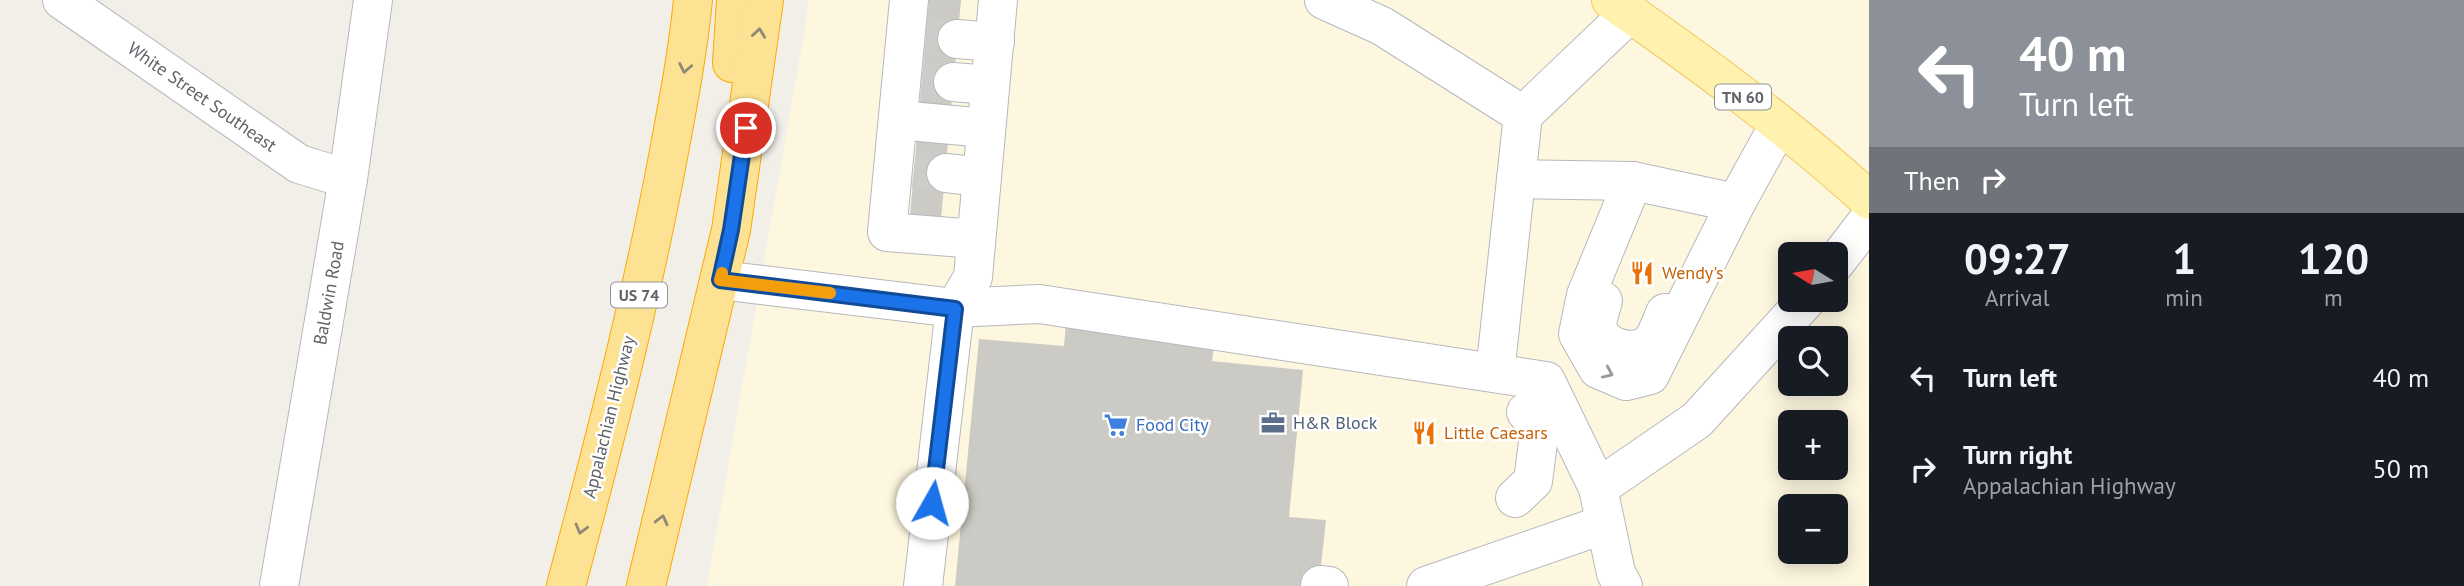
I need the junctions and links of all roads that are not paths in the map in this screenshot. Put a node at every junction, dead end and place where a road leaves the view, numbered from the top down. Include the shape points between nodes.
1 (62, 0) edge
2 (373, 0) edge
3 (693, 0) edge
4 (736, 0) edge
5 (764, 0) edge
6 (998, 0) edge
7 (1324, 0) edge
8 (1621, 6) edge
9 (924, 28) edge
10 (995, 42) junction
11 (942, 81) junction
12 (1523, 115) junction
13 (898, 120) junction
14 (1779, 125) junction
15 (986, 128) junction
16 (934, 172) junction
17 (348, 179) junction
18 (1516, 179) junction
19 (1640, 182) junction
20 (1869, 200) edge
21 (1725, 201) junction
22 (1869, 219) edge
23 (731, 230) junction
24 (976, 239) junction
25 (1848, 246) edge
26 (720, 280) junction
27 (955, 309) junction
28 (1795, 312) edge
29 (1518, 427) junction
30 (1602, 506) junction
31 (1508, 556) junction
32 (1320, 585) edge
33 (279, 586) edge
34 (566, 586) edge
35 (646, 586) edge
36 (923, 586) edge
37 (1329, 586) edge
38 (1426, 586) edge
39 (1623, 586) edge

1 - 17 street, White Street Southeast via 299,164
2 - 17 street, Baldwin Road
3 -> 34 highway, Appalachian Highway / US 74 via 655,223 614,408
4 - 23 highway via 730,93
23 -> 5 highway
6 - 10 street
7 - 12 street via 1382,26
8 - 12 street
8 - 14 main road, TN 60
9 - 10 street
9 - 11 street
10 - 11 street
11 - 13 street
11 - 15 street
12 - 18 street
13 - 15 street
13 - 16 street
14 - 20 main road, TN 60
14 - 21 street
15 - 16 street
16 - 24 street
16 - 24 street via 887,232
17 - 33 street, Baldwin Road
18 - 19 street
18 - 29 street
19 - 21 street
19 -> 21 street via 1586,295 1578,334 1598,369 1626,381 1650,375
22 - 25 street
23 - 26 highway
24 - 27 street via 972,276
26 - 27 street
35 -> 26 highway
27 - 29 street via 1039,304
27 - 36 street
28 - 30 street via 1697,419
29 - 30 street via 1546,381
29 - 31 street
30 - 31 street
30 - 39 street
31 - 38 street
32 - 37 street

